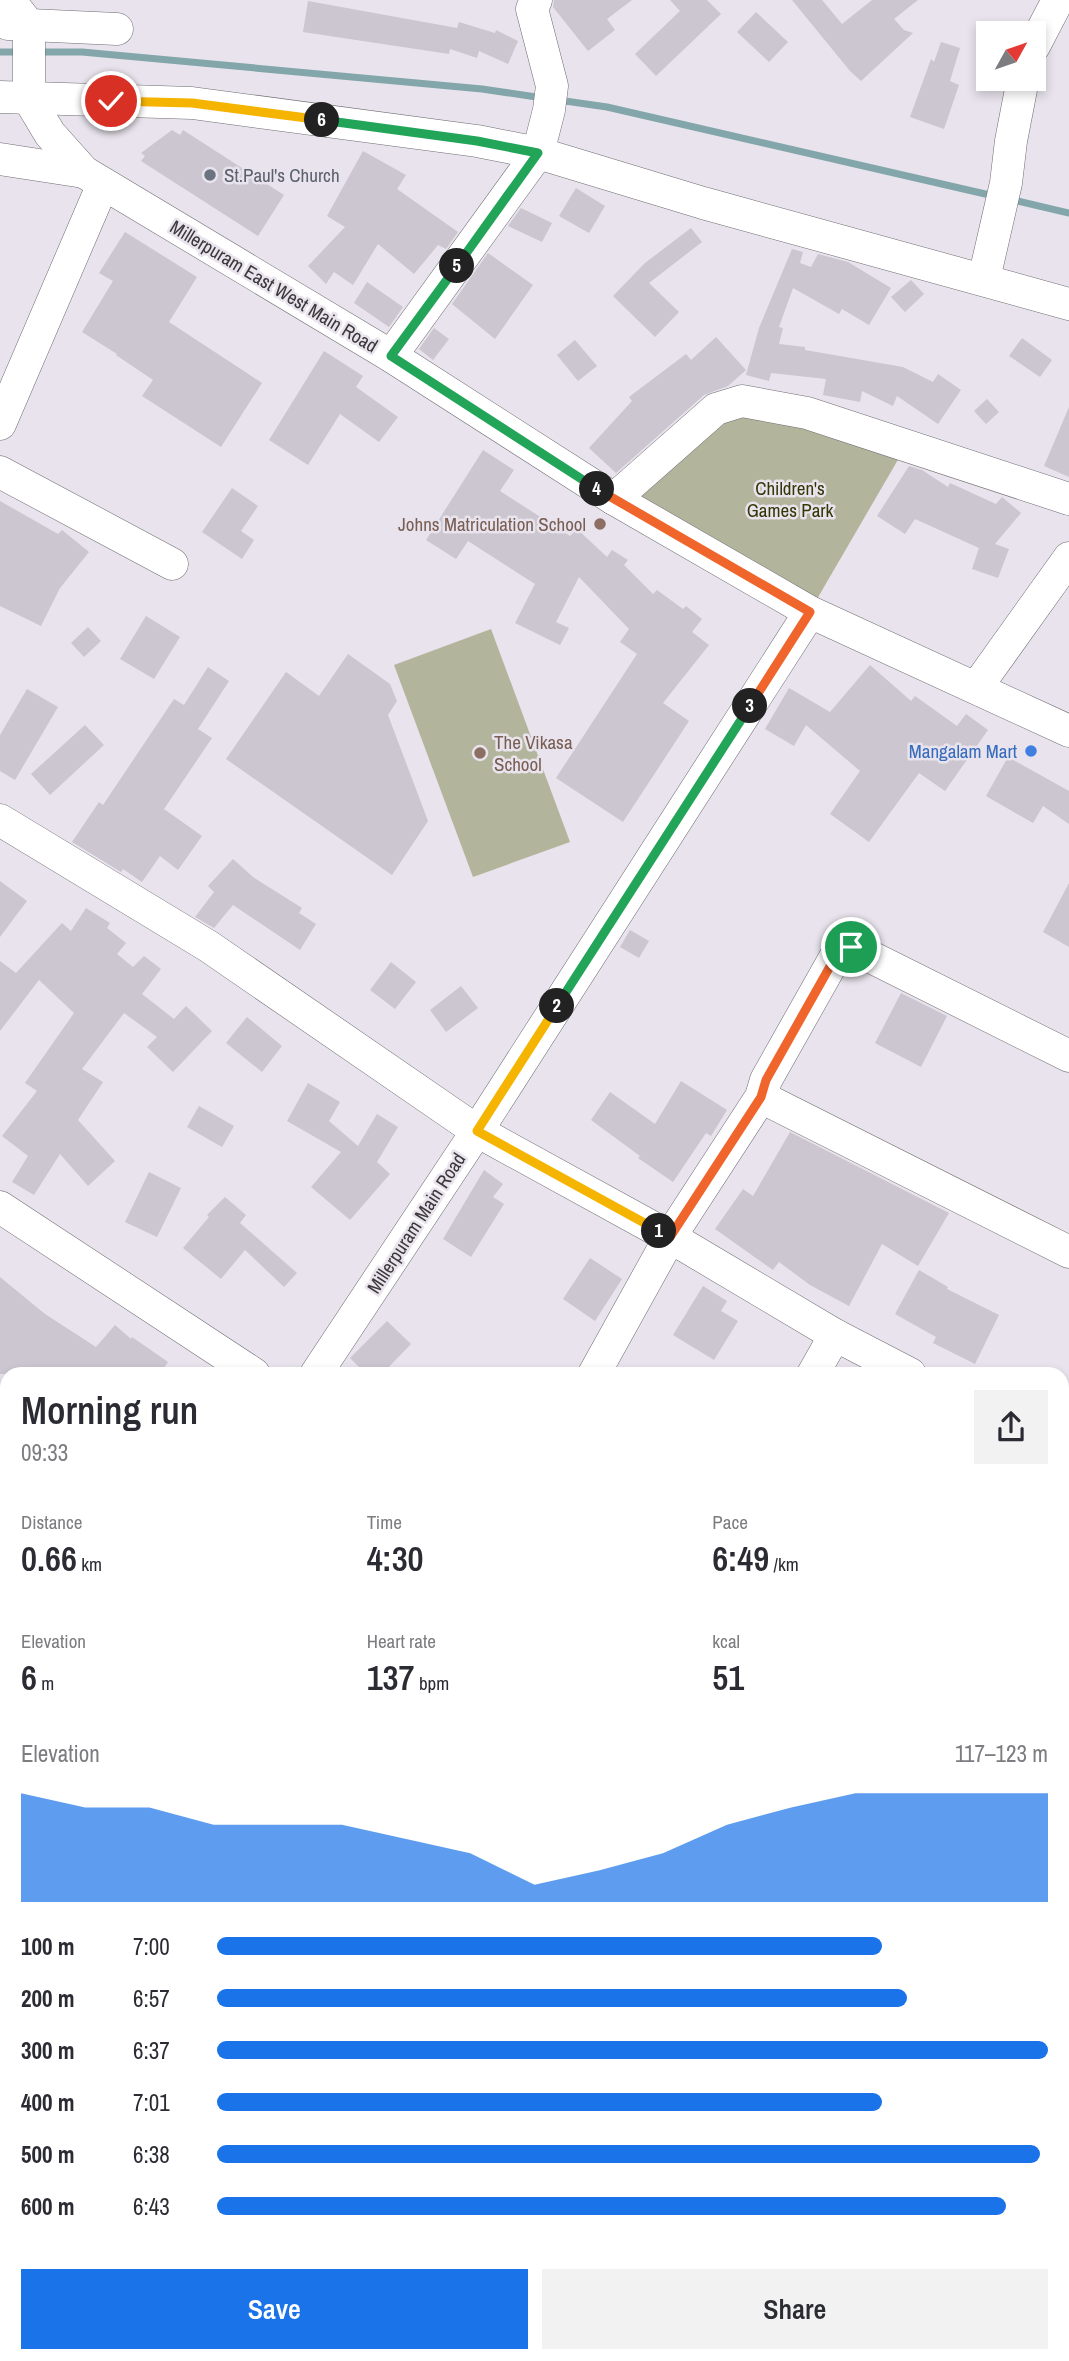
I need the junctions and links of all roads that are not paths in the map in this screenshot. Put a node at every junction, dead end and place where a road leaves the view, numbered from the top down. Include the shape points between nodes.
1 (9, 0) edge
2 (536, 0) edge
3 (1058, 0) edge
4 (1046, 23) edge
5 (117, 29) dead end
6 (19, 59) edge
7 (1021, 91) edge
8 (538, 153) junction
9 (0, 159) edge
10 (94, 178) junction
11 (984, 279) junction
12 (1069, 304) edge
13 (391, 356) junction
14 (0, 424) edge
15 (0, 472) edge
16 (614, 499) junction
17 (1069, 499) edge
18 (1069, 558) edge
19 (172, 564) dead end
20 (810, 612) junction
21 (976, 688) junction
22 (1069, 731) edge
23 (0, 820) edge
24 (1069, 1056) edge
25 (761, 1097) junction
26 (477, 1131) junction
27 (0, 1207) edge
28 (670, 1237) junction
29 (1069, 1252) edge
30 (835, 1335) junction
31 (243, 1367) edge
32 (321, 1367) edge
33 (597, 1367) edge
34 (817, 1367) edge
35 (897, 1367) edge

1 - 6 street
2 - 8 street via 532,9 550,98
3 - 4 street
5 - 6 street
6 - 8 street via 192,103
6 - 10 street via 50,134
7 - 11 street
8 - 11 street
8 - 13 street
9 - 10 street
10 - 13 street, Millerpuram East West Main Road
10 - 14 street
11 - 12 street
13 - 16 street, Millerpuram East West Main Road
15 - 19 street
16 - 17 street via 716,409 742,401 807,413
16 - 20 street, Millerpuram East West Main Road
18 - 21 street
20 - 21 street, Millerpuram East West Main Road
20 - 26 street, Millerpuram Main Road
21 - 22 street, Millerpuram East West Main Road
23 - 26 street via 208,946
24 - 25 street via 851,947 837,954 766,1080
25 - 28 street
25 - 29 street
26 - 28 street
26 - 32 street, Millerpuram Main Road
27 - 31 street
28 - 30 street
28 - 33 street
30 - 34 street
30 - 35 street

